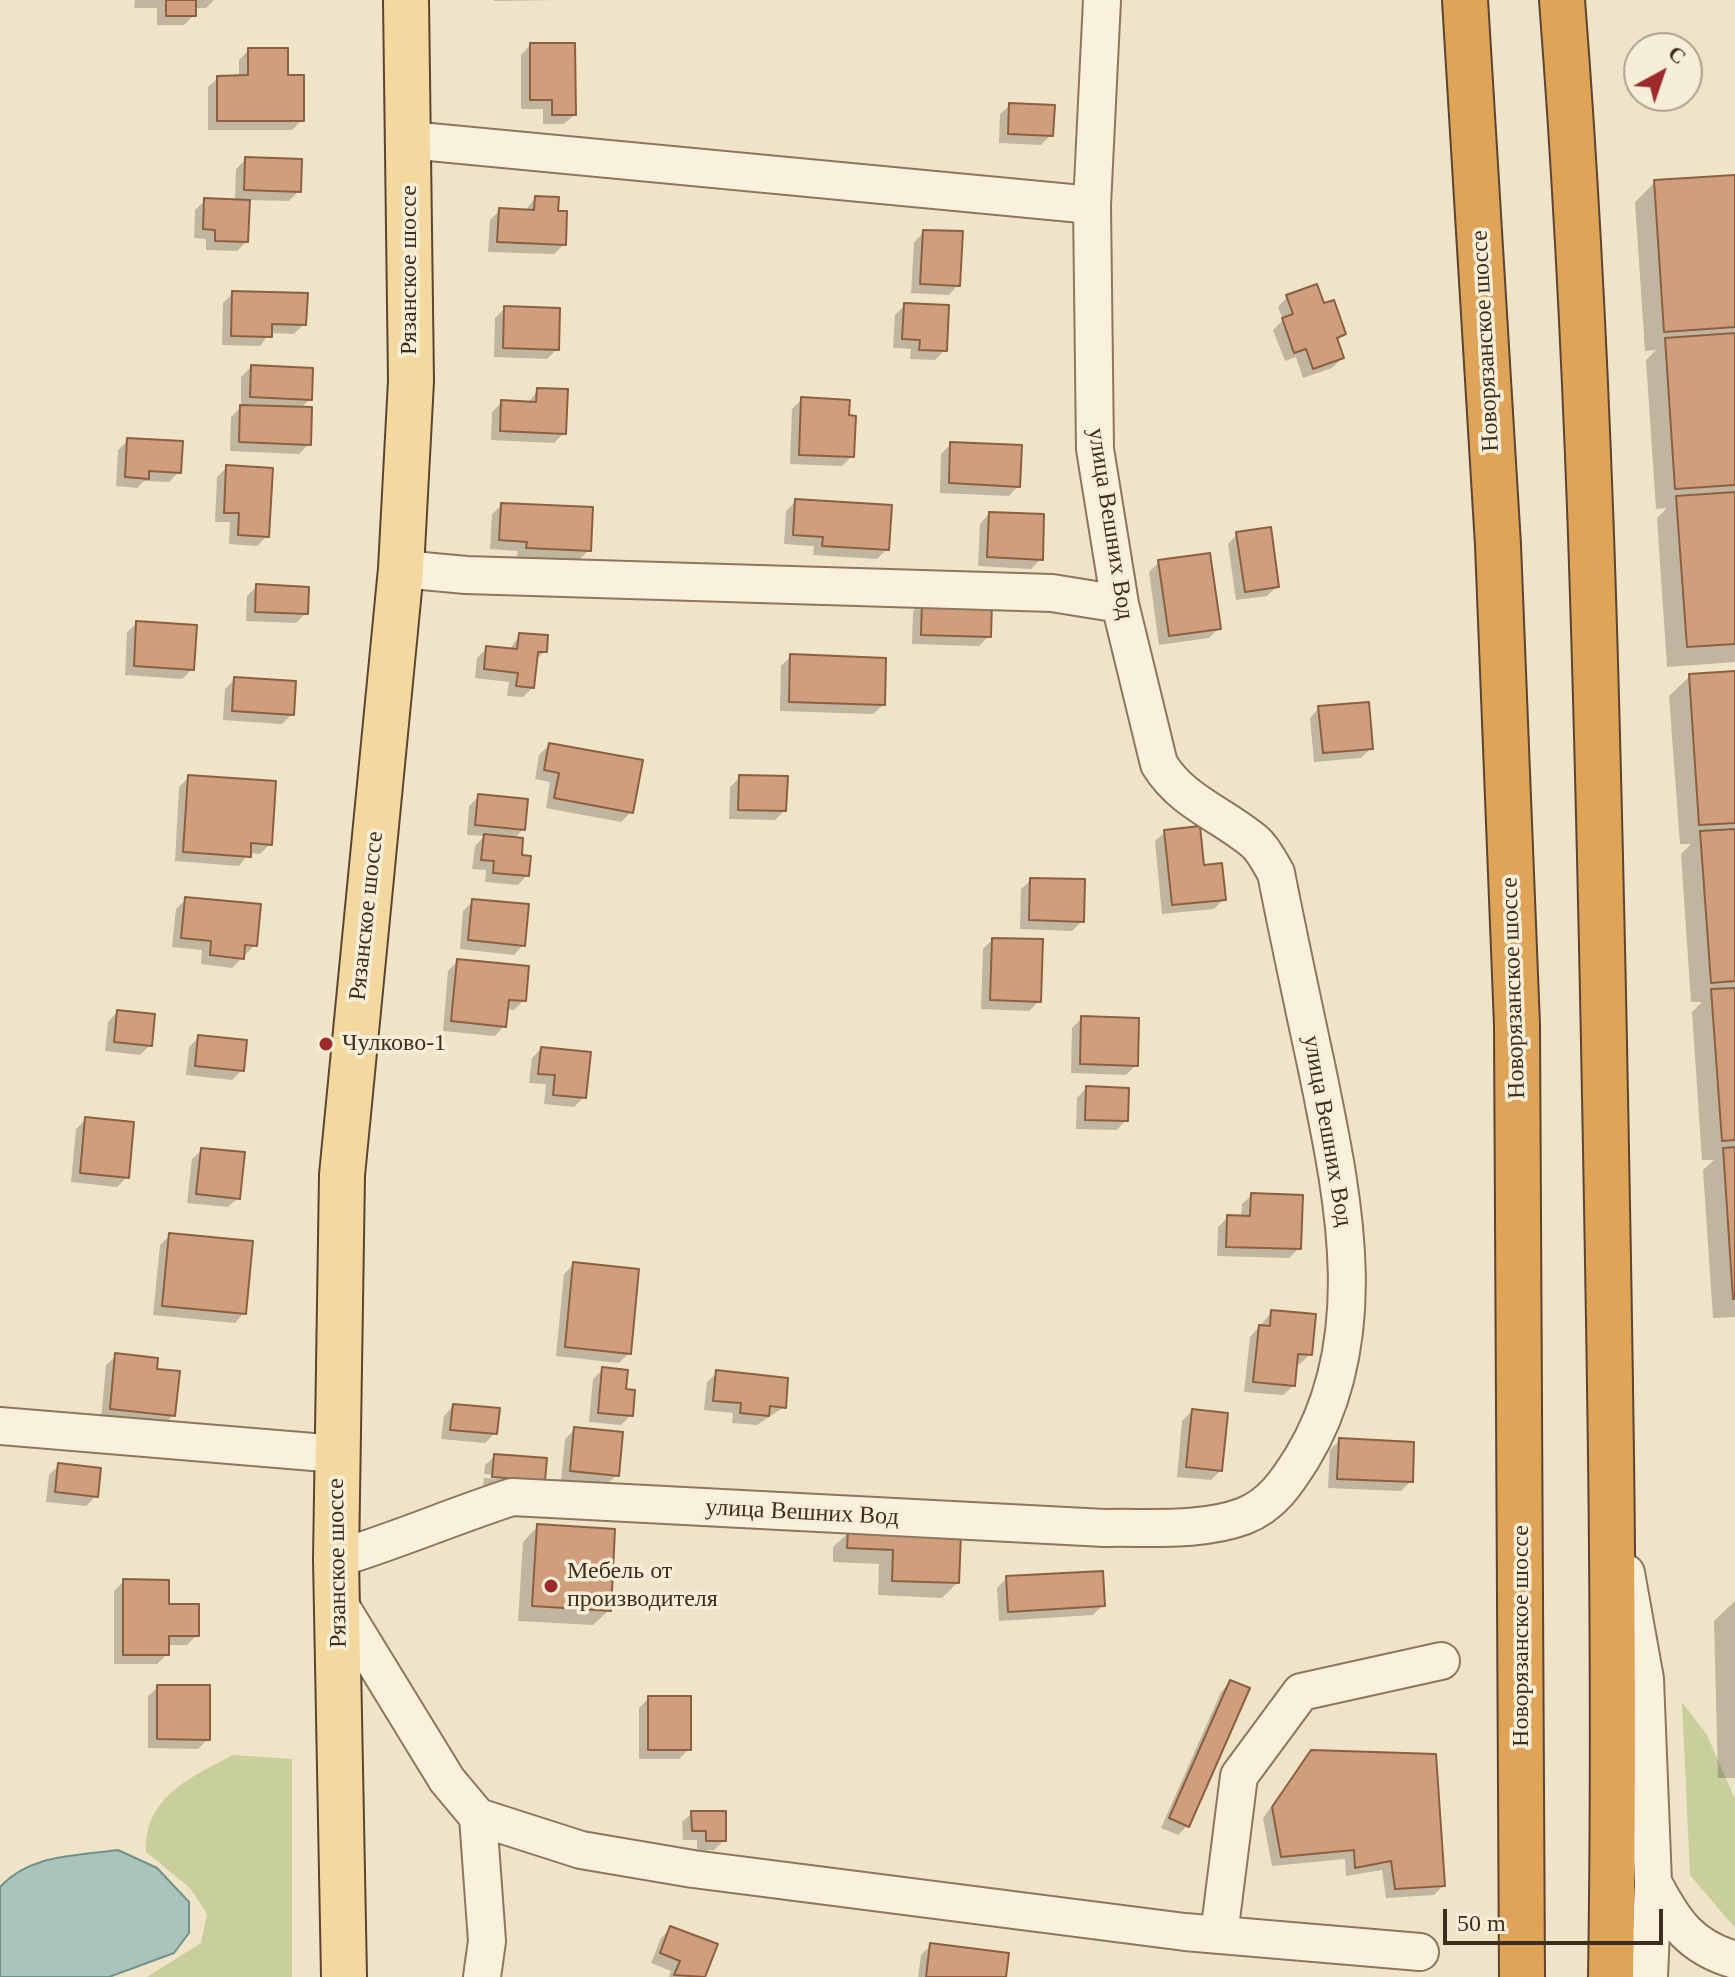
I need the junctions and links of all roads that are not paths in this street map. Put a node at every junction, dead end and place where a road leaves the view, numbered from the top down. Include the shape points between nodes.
1 (406, 0) edge
2 (1102, 0) edge
3 (1465, 0) edge
4 (1562, 0) edge
5 (409, 140) junction
6 (1092, 205) junction
7 (401, 569) junction
8 (1120, 604) junction
9 (0, 1426) edge
10 (337, 1454) junction
11 (1612, 1498) junction
12 (336, 1559) junction
13 (338, 1602) junction
14 (1441, 1661) dead end
15 (478, 1817) junction
16 (1653, 1883) junction
17 (1219, 1935) junction
18 (1420, 1952) dead end
19 (1735, 1960) edge
20 (344, 1977) edge
21 (482, 1977) edge
22 (1522, 1977) edge
23 (1611, 1977) edge
24 (1649, 1977) edge

1 - 5 main road, Рязанское шоссе
2 - 6 street, улица Вешних Вод
3 - 22 highway, Новорязанское шоссе via 1498,545 1517,1025
4 - 11 highway via 1580,235 1596,664
5 - 6 street
5 - 7 main road, Рязанское шоссе via 411,381
6 - 8 street, улица Вешних Вод via 1095,449
7 - 8 street via 1052,593
7 - 10 main road, Рязанское шоссе via 342,1175
8 - 12 street, улица Вешних Вод via 1159,764 1187,798 1258,844 1276,873 1344,1198 1349,1261 1342,1345 1318,1431 1281,1492 1244,1516 1192,1526 1105,1528 512,1497
9 - 10 street
10 - 12 main road, Рязанское шоссе
11 - 16 street via 1645,1679
11 - 23 highway
12 - 13 main road, Рязанское шоссе
13 - 15 street via 447,1780
13 - 20 main road, Рязанское шоссе
14 - 17 street via 1301,1692 1239,1776
15 - 17 street via 581,1850 693,1869
15 - 21 street via 487,1941
16 - 19 street via 1677,1927
16 - 24 street
17 - 18 street

